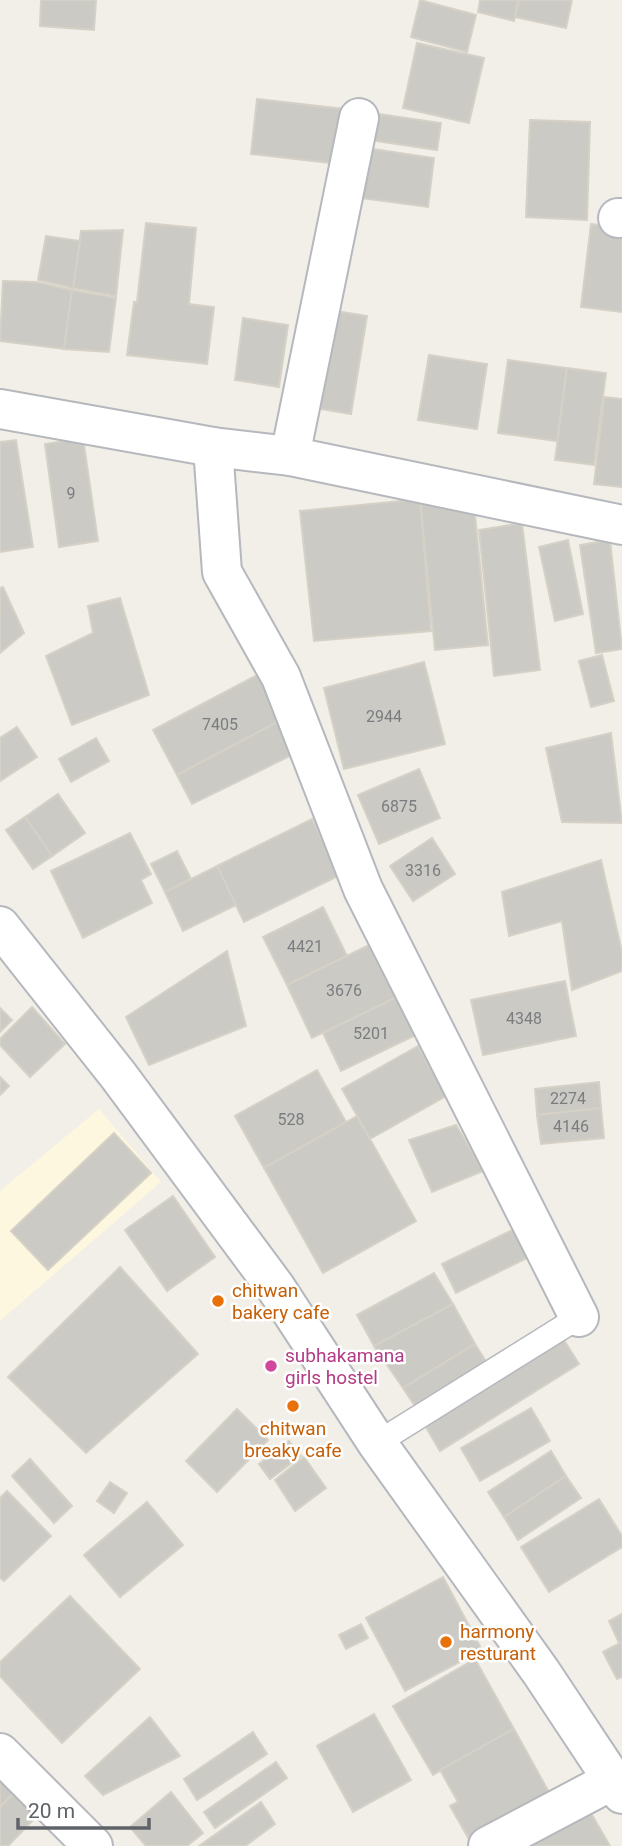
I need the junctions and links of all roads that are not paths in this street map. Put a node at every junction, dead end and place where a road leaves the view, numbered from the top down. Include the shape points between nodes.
1 (359, 118) dead end
2 (0, 408) edge
3 (213, 447) junction
4 (290, 456) junction
5 (622, 525) edge
6 (0, 926) edge
7 (579, 1317) joint
8 (377, 1443) junction
9 (0, 1753) edge
10 (617, 1787) edge
11 (93, 1846) edge
12 (488, 1846) edge

1 - 4 street
2 - 3 street
3 - 4 street
3 - 7 street via 222,572 281,677 363,889
4 - 5 street
6 - 8 street via 118,1074 276,1288
7 - 8 lane
8 - 10 street
9 - 11 street
10 - 12 street

